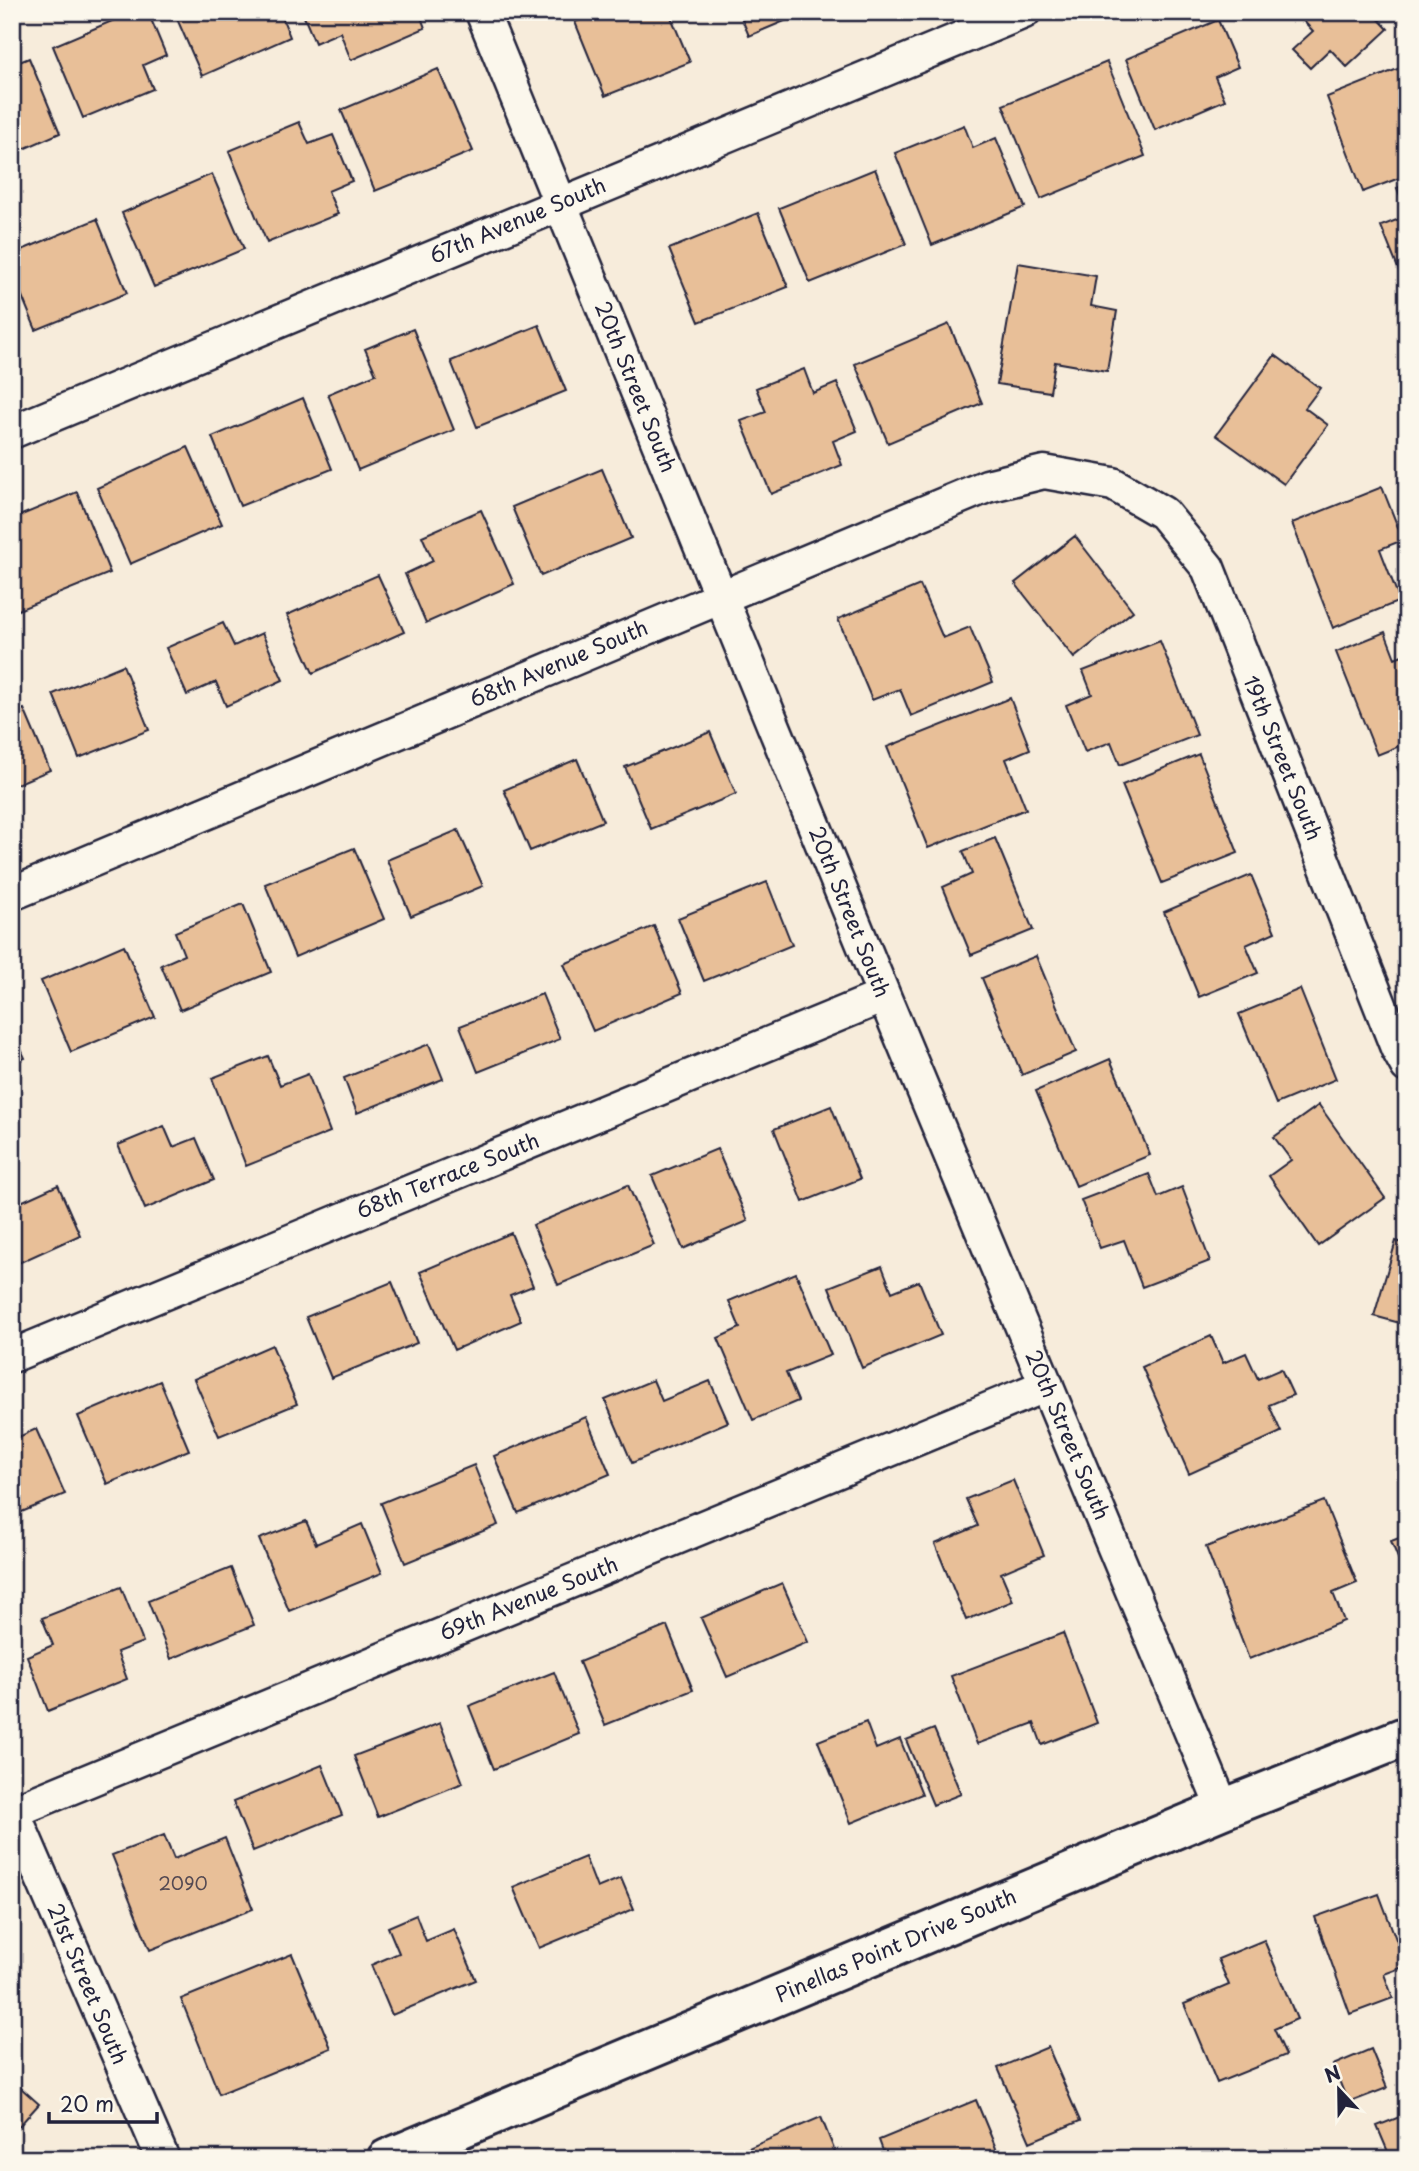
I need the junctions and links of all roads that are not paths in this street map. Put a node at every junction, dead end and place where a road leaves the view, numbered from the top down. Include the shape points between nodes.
1 (482, 12) edge
2 (1024, 12) edge
3 (560, 203) junction
4 (12, 432) edge
5 (1113, 484) joint
6 (720, 597) junction
7 (12, 894) edge
8 (884, 996) junction
9 (1407, 1066) edge
10 (12, 1356) edge
11 (1046, 1385) junction
12 (1407, 1737) edge
13 (1223, 1810) junction
14 (13, 1811) edge
15 (163, 2159) edge
16 (387, 2159) edge

1 - 3 street, 20th Street South
2 - 3 street, 67th Avenue South
3 - 4 street, 67th Avenue South
3 - 6 street, 20th Street South
5 - 6 street, 68th Avenue South via 1044,472 987,485
5 - 9 street, 19th Street South via 1163,513 1208,568
6 - 7 street, 68th Avenue South
6 - 8 street, 20th Street South
8 - 10 street, 68th Terrace South
8 - 11 street, 20th Street South
11 - 13 street, 20th Street South
11 - 14 street, 69th Avenue South
12 - 13 street, Pinellas Point Drive South
13 - 16 street, Pinellas Point Drive South
14 - 15 street, 21st Street South

